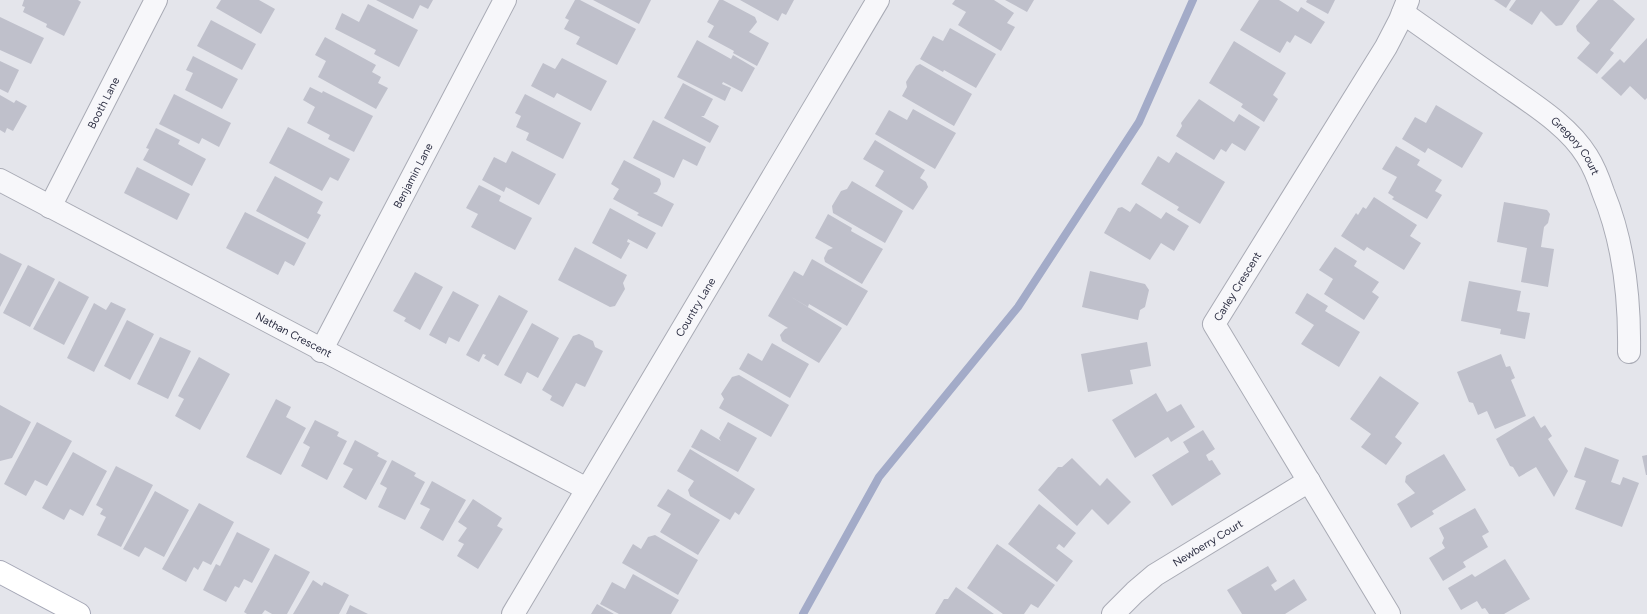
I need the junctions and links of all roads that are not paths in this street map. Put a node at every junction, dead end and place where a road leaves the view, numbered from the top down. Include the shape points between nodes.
1 (156, 0) edge
2 (505, 0) edge
3 (878, 0) edge
4 (1406, 6) edge
5 (0, 180) edge
6 (50, 206) junction
7 (321, 351) junction
8 (1629, 352) dead end
9 (1309, 481) junction
10 (587, 490) junction
11 (0, 572) edge
12 (79, 614) edge
13 (513, 614) edge
14 (1113, 614) edge
15 (1389, 614) edge

1 - 6 street, Booth Lane
2 - 7 street, Benjamin Lane
3 - 10 street, Country Lane
4 - 8 street, Gregory Court via 1544,112 1587,155 1607,202 1620,245 1628,301
4 - 9 street, Carley Crescent via 1386,47 1214,324
5 - 6 street, Nathan Crescent
6 - 7 street, Nathan Crescent
7 - 10 street, Nathan Crescent
9 - 14 street, Newberry Court via 1155,575
9 - 15 street, Carley Crescent
10 - 13 street, Country Lane
11 - 12 main road

